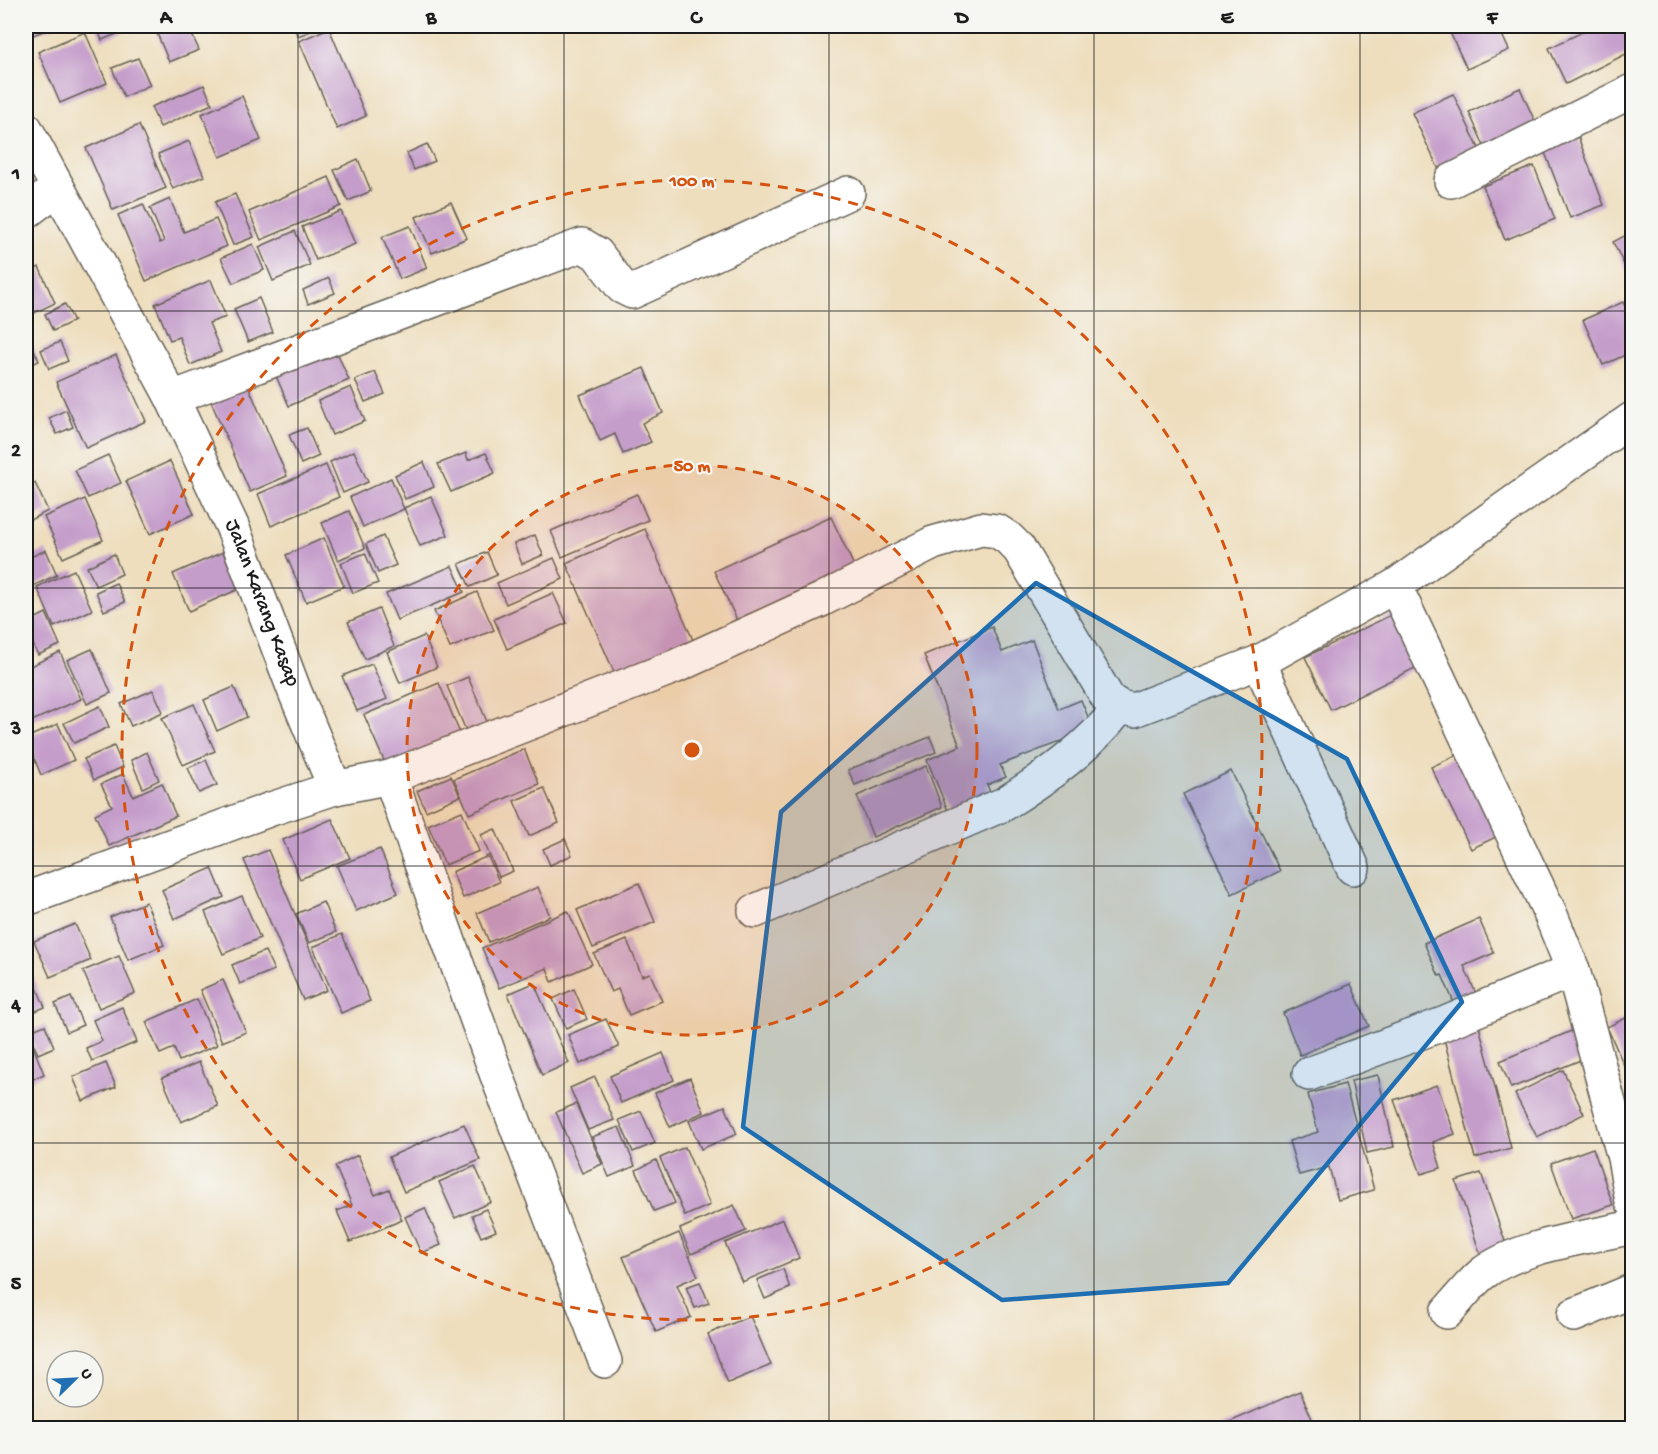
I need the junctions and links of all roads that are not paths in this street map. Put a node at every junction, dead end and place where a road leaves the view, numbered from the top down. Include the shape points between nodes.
1 (1632, 91) edge
2 (26, 129) edge
3 (1451, 181) dead end
4 (58, 188) junction
5 (848, 193) dead end
6 (26, 212) edge
7 (172, 398) junction
8 (1632, 418) edge
9 (1395, 585) junction
10 (1259, 662) junction
11 (1120, 707) junction
12 (390, 777) junction
13 (335, 788) junction
14 (1353, 868) dead end
15 (26, 899) edge
16 (755, 911) dead end
17 (1573, 970) junction
18 (1309, 1074) dead end
19 (1632, 1201) edge
20 (1632, 1227) edge
21 (1632, 1291) edge
22 (1447, 1312) dead end
23 (1574, 1315) dead end
24 (605, 1360) dead end

1 - 3 street
2 - 4 street, Jalan Karang Kasap
4 - 6 street
4 - 7 street, Jalan Karang Kasap
5 - 7 street via 632,292 622,287 597,254 582,245
7 - 13 street, Jalan Karang Kasap via 232,526
8 - 9 street
9 - 10 street
9 - 17 street via 1550,913
10 - 11 street via 1134,710
10 - 14 street
11 - 12 street via 1109,700 1019,549 997,531 981,530 933,543 821,600 674,667
11 - 16 street via 1091,740 1034,786 1004,804
12 - 13 street
12 - 24 street via 495,1073
13 - 15 street
17 - 18 street
17 - 19 street
20 - 22 street via 1504,1259 1480,1275
21 - 23 street

